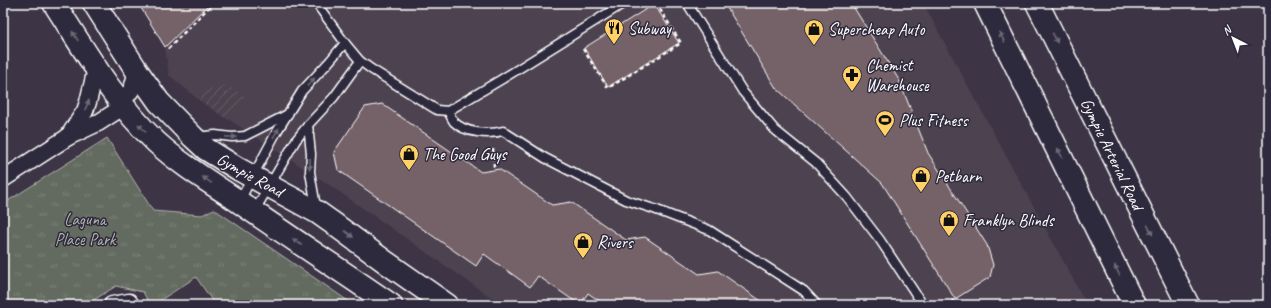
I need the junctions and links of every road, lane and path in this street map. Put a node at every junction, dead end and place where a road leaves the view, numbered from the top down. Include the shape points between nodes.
1 (54, 3) edge
2 (94, 3) edge
3 (213, 3) edge
4 (316, 3) edge
5 (624, 3) edge
6 (656, 3) edge
7 (687, 3) edge
8 (985, 3) edge
9 (1037, 3) edge
10 (345, 43) junction
11 (168, 49) dead end
12 (583, 49) dead end
13 (360, 60) junction
14 (96, 69) junction
15 (137, 71) junction
16 (122, 104) junction
17 (448, 111) junction
18 (288, 114) junction
19 (308, 125) junction
20 (68, 137) junction
21 (193, 137) junction
22 (493, 149) dead end
23 (494, 167) dead end
24 (3, 178) edge
25 (261, 181) junction
26 (246, 208) junction
27 (317, 212) junction
28 (952, 300) dead end
29 (112, 305) edge
30 (131, 305) edge
31 (391, 305) edge
32 (447, 305) edge
33 (817, 305) edge
34 (923, 305) edge
35 (956, 305) edge
36 (1134, 305) edge
37 (1188, 305) edge

14 -> 1 main road, Gympie Road
2 - 15 main road, Gympie Road
3 - 11 path
4 - 10 lane
5 - 17 lane
6 - 12 path via 681,44 608,88
7 - 34 lane via 743,92 774,130 816,163 847,197 880,240
36 -> 8 main road
9 -> 37 main road, Gympie Arterial Road
10 - 13 lane
18 -> 10 lane via 302,91
13 - 17 lane via 437,110
13 - 19 lane via 334,96
14 - 16 main road, Gympie Road
20 -> 14 street via 88,102
15 - 16 street via 132,89
15 - 21 main road, Gympie Road via 159,102
16 - 20 street via 107,118
26 -> 16 main road, Gympie Road via 157,143
17 - 33 lane via 454,122 467,130 495,133 503,131 545,158 626,200 709,230 804,291
21 -> 18 lane via 245,136
25 -> 18 lane via 276,133
19 - 25 lane
19 -> 27 lane via 310,172
20 - 24 street
21 - 25 main road, Gympie Road via 220,159
22 - 23 path
25 - 26 lane
25 - 26 lane
25 - 27 main road, Gympie Road
31 -> 26 main road, Gympie Road
27 -> 32 main road, Gympie Road
28 - 35 path
29 - 30 street via 129,302

